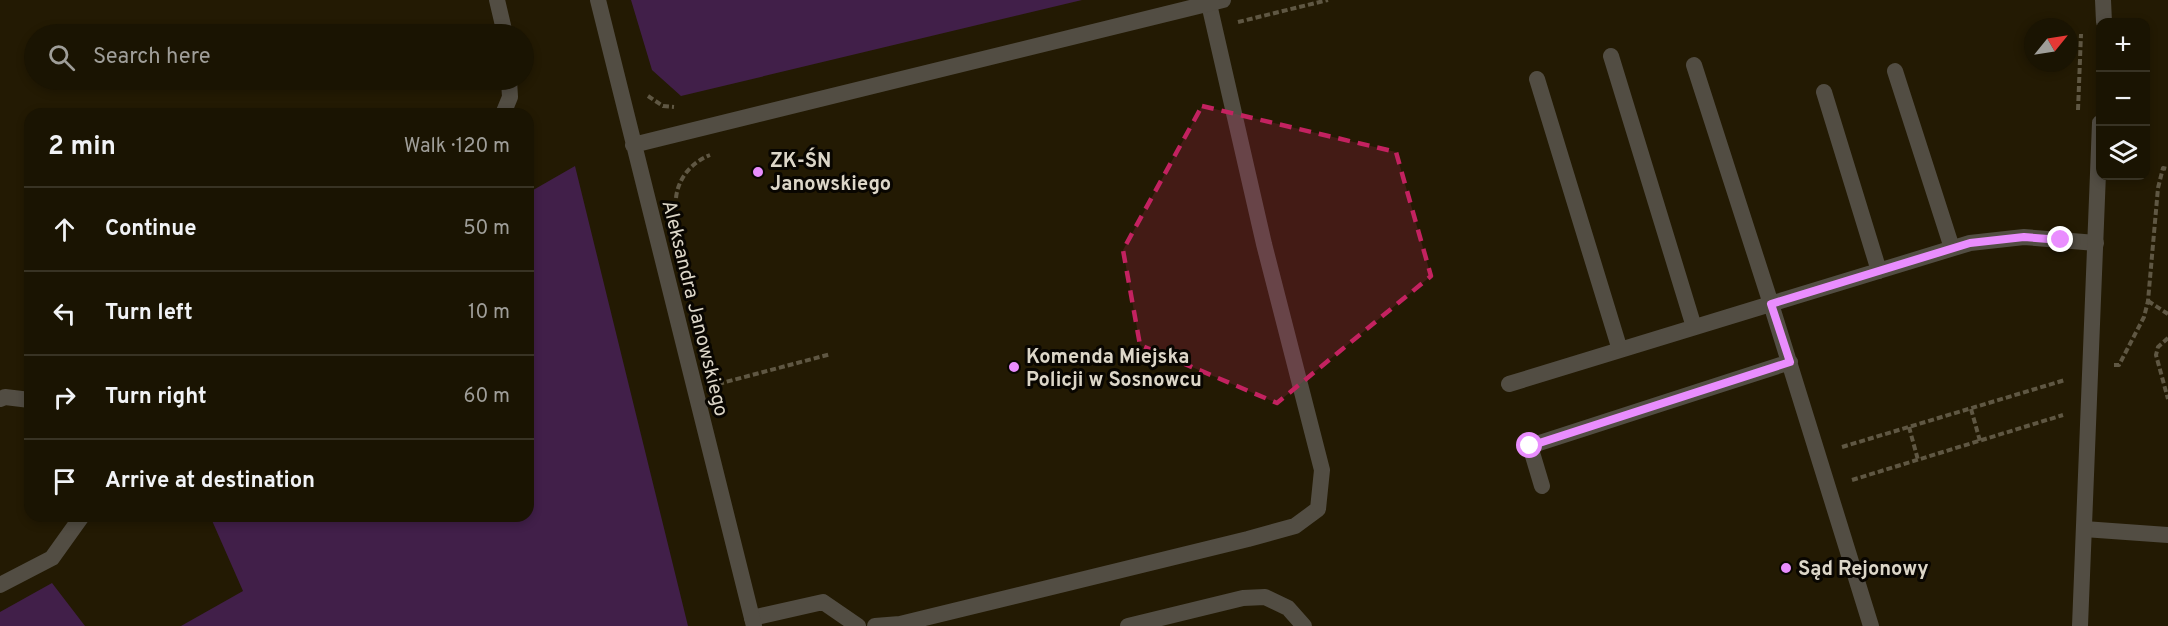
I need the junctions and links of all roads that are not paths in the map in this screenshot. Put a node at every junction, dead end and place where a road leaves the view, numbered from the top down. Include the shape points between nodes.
1 (497, 0) edge
2 (598, 0) edge
3 (2103, 0) edge
4 (1216, 2) edge
5 (2104, 18) edge
6 (503, 24) edge
7 (1611, 56) dead end
8 (1694, 65) dead end
9 (1895, 71) dead end
10 (1537, 79) dead end
11 (510, 90) edge
12 (1824, 92) dead end
13 (505, 108) edge
14 (2100, 126) edge
15 (633, 145) junction
16 (2096, 243) junction
17 (1952, 248) junction
18 (1879, 271) junction
19 (1771, 304) junction
20 (1694, 327) junction
21 (1620, 350) junction
22 (1790, 362) junction
23 (1509, 384) dead end
24 (0, 399) edge
25 (24, 399) edge
26 (1542, 486) dead end
27 (78, 522) edge
28 (2084, 529) junction
29 (2168, 535) edge
30 (0, 585) edge
31 (753, 622) edge
32 (858, 626) edge
33 (874, 626) edge
34 (1128, 626) edge
35 (1304, 626) edge
36 (1871, 626) edge
37 (2080, 626) edge

1 - 6 street
2 - 15 street, Aleksandra Janowskiego
3 - 5 street
4 - 15 street
4 - 33 street via 1215,28 1264,244 1322,470 1318,508 1295,526 1248,539 900,624
7 - 20 street
8 - 19 street
9 - 17 street
10 - 21 street
11 - 13 street
12 - 18 street
14 - 16 street
15 - 31 street, Aleksandra Janowskiego
16 - 17 street via 2024,237
16 - 28 street
17 - 18 street
18 - 19 street
19 - 20 street
19 - 22 street
20 - 21 street
21 - 23 street
22 - 26 street via 1530,446
22 - 36 street
24 - 25 street
27 - 30 street via 51,558
28 - 29 street
28 - 37 street
31 - 32 street via 823,602
34 - 35 street via 1242,598 1265,597 1288,608

